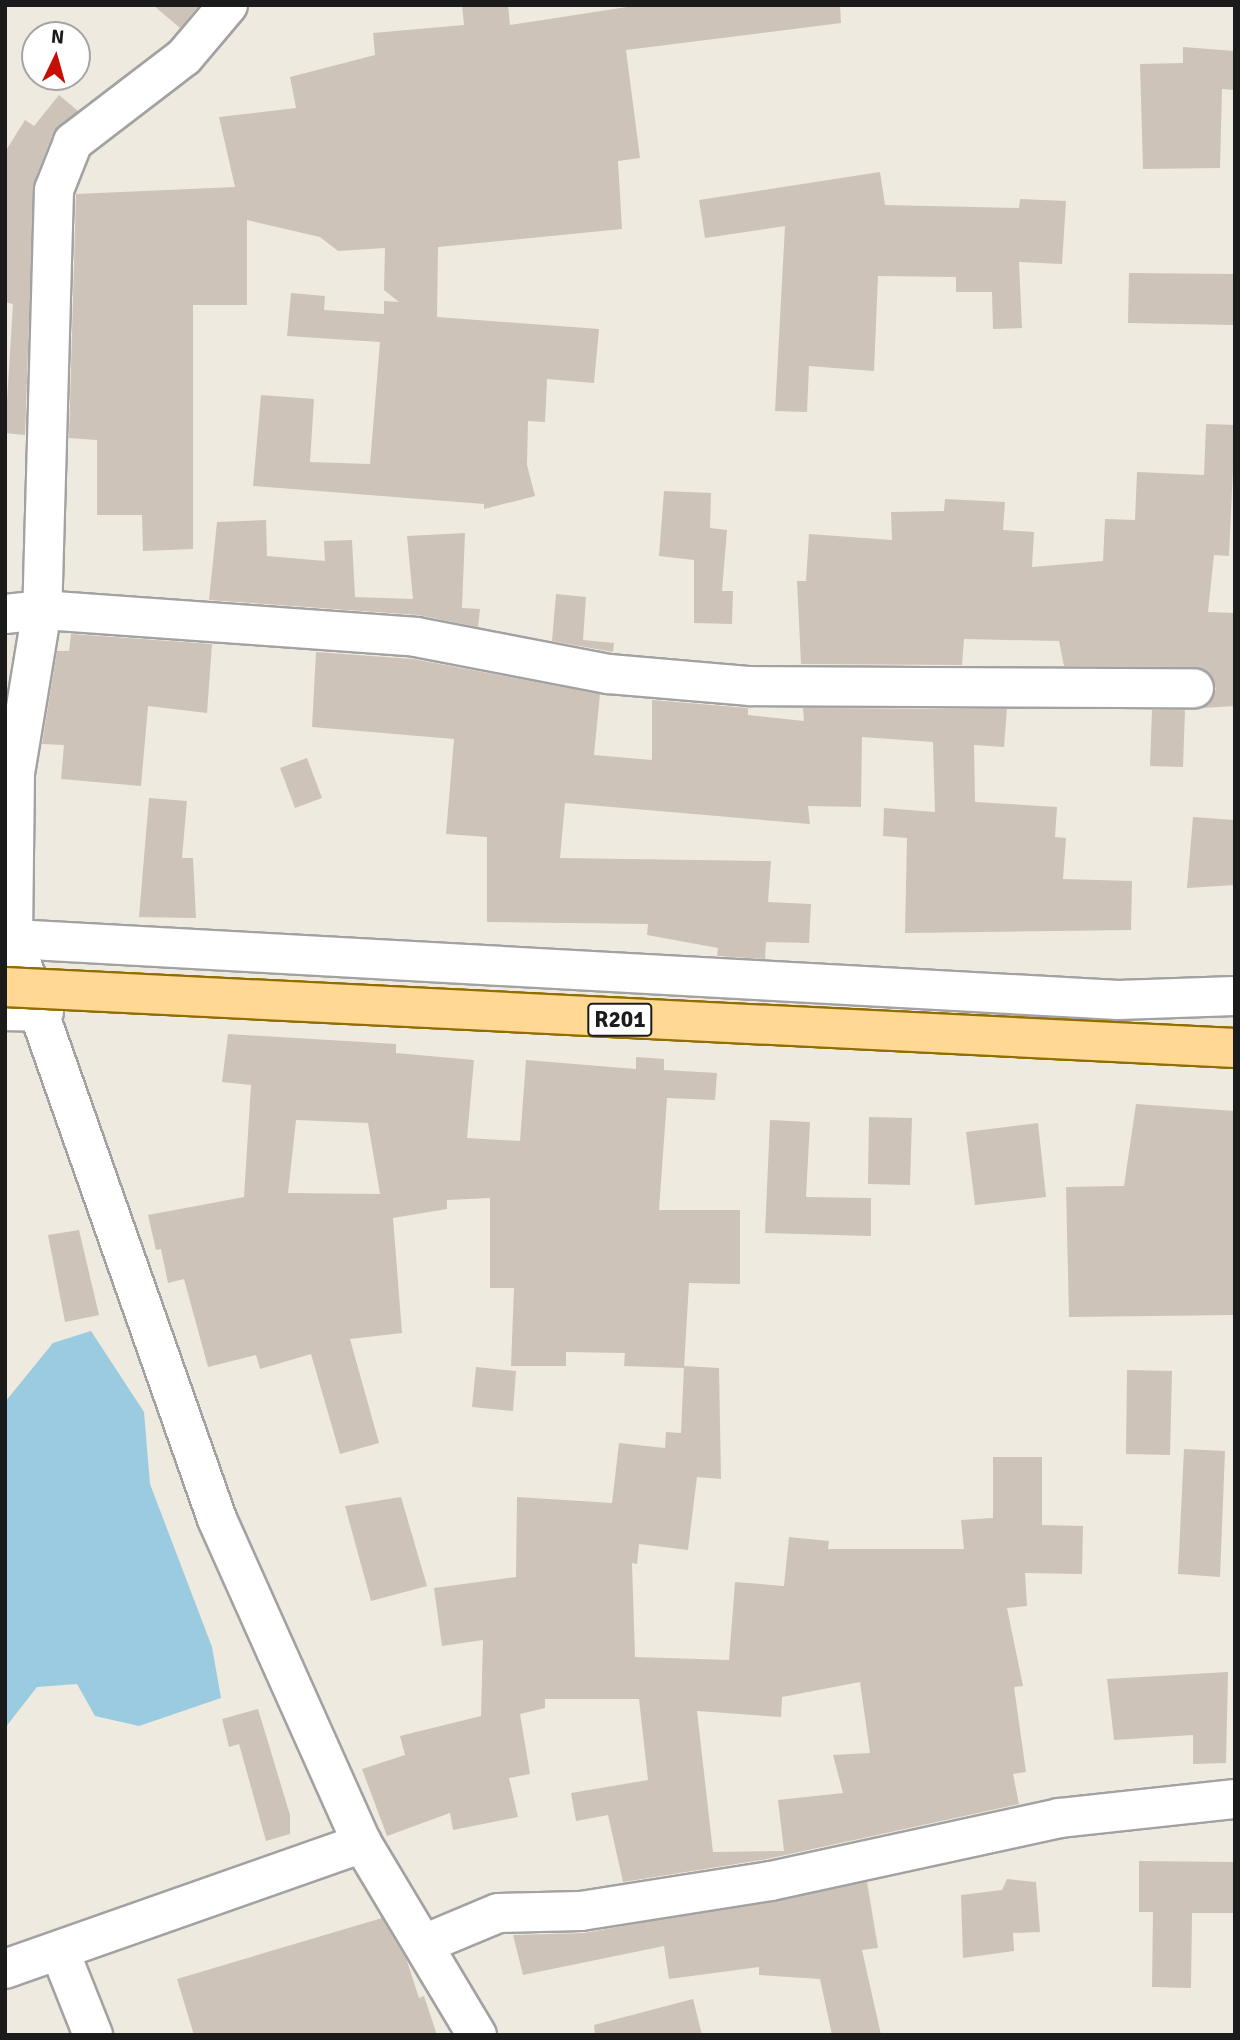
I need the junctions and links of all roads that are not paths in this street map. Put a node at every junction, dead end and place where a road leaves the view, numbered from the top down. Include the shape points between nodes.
1 (228, 5) edge
2 (24, 612) edge
3 (1194, 688) dead end
4 (13, 939) junction
5 (5, 987) edge
6 (1235, 996) edge
7 (5, 1011) edge
8 (44, 1012) junction
9 (1235, 1048) edge
10 (1235, 1799) edge
11 (362, 1843) junction
12 (424, 1944) junction
13 (60, 1952) junction
14 (5, 1969) edge
15 (93, 2035) edge
16 (477, 2035) edge

1 - 2 street via 184,57 73,142 54,190
2 - 3 street via 416,637 610,674 750,687
2 - 4 street via 15,774
4 - 6 street via 1118,1000
4 - 8 street
5 - 9 main road, R201, bridge
7 - 8 street
8 - 11 street via 217,1519
10 - 12 street via 1059,1818 771,1881 581,1911 498,1913
11 - 12 street
11 - 13 street
12 - 16 street
13 - 14 street
13 - 15 street

